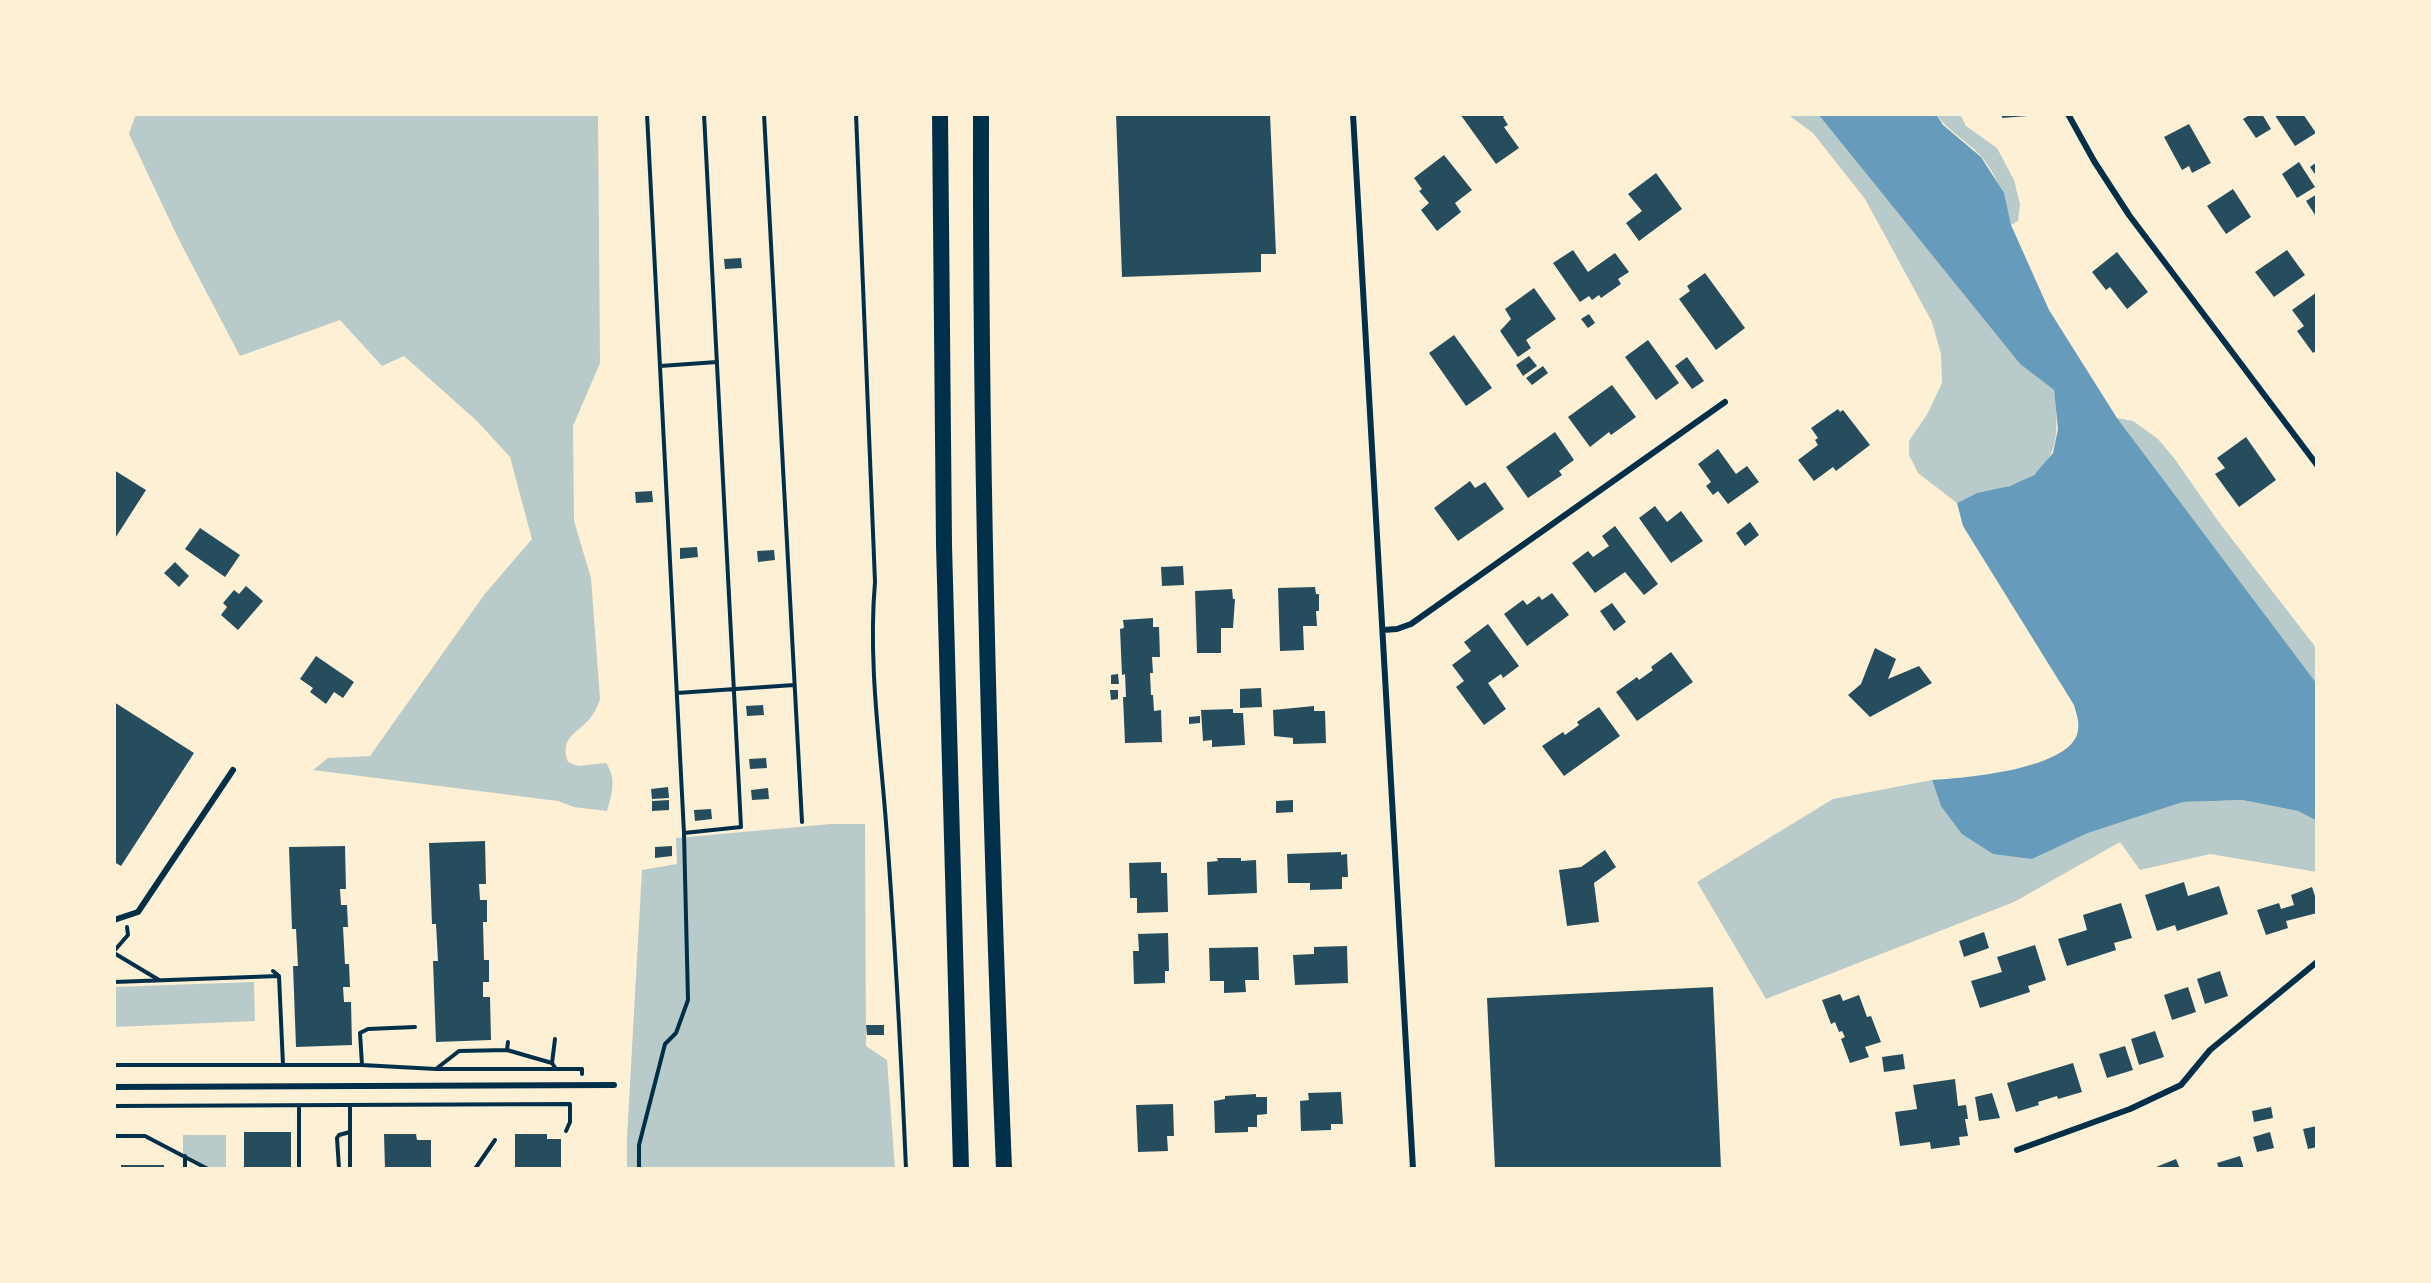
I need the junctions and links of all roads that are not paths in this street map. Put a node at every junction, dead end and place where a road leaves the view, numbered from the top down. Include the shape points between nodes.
1 (940, 114) edge
2 (981, 114) edge
3 (1353, 114) edge
4 (2068, 114) edge
5 (1725, 402) dead end
6 (2317, 465) edge
7 (1383, 630) junction
8 (233, 770) dead end
9 (114, 920) edge
10 (2317, 962) edge
11 (614, 1085) dead end
12 (114, 1088) edge
13 (2017, 1150) dead end
14 (961, 1169) edge
15 (1004, 1169) edge
16 (1413, 1169) edge

1 - 14 highway via 944,545
2 - 15 highway via 983,567
3 - 7 street
4 - 6 street via 2129,215
5 - 7 street via 1411,624
7 - 16 street
8 - 9 street via 138,912
10 - 13 street via 2210,1050 2181,1085 2122,1113
11 - 12 street

